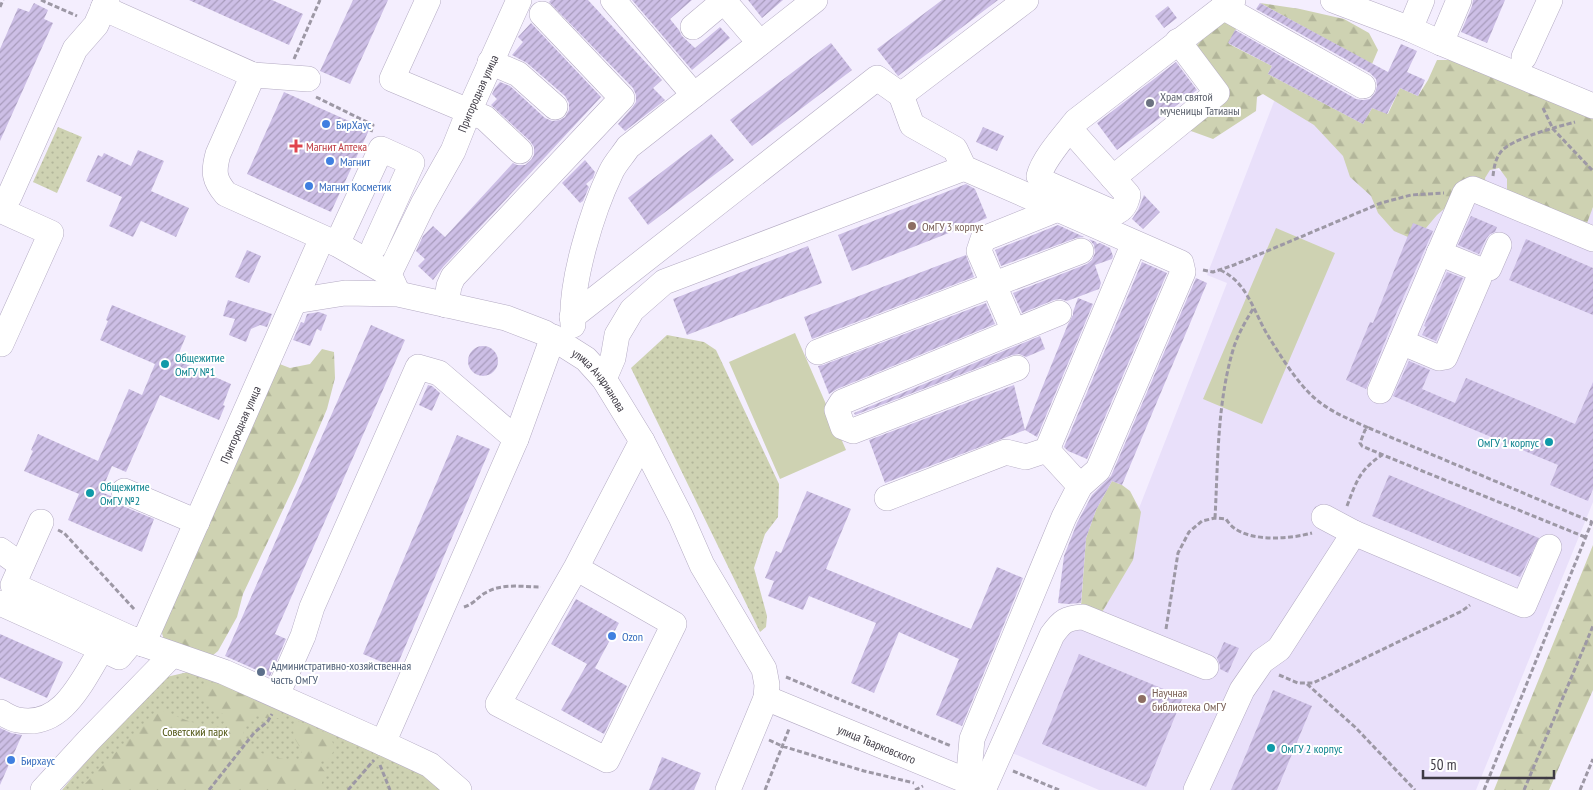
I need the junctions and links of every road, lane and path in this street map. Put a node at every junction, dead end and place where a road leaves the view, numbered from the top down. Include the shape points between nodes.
1 (41, 0) edge
2 (428, 0) edge
3 (519, 0) edge
4 (613, 0) edge
5 (724, 0) edge
6 (815, 0) edge
7 (1026, 0) edge
8 (1333, 0) edge
9 (1422, 0) edge
10 (1459, 0) edge
11 (1550, 0) edge
12 (1228, 4) edge
13 (102, 11) edge
14 (542, 14) dead end
15 (693, 28) dead end
16 (1410, 28) junction
17 (1178, 41) junction
18 (1441, 43) junction
19 (760, 44) junction
20 (490, 62) junction
21 (1527, 69) junction
22 (253, 75) junction
23 (308, 79) dead end
24 (1363, 86) dead end
25 (694, 95) junction
26 (900, 95) junction
27 (555, 108) dead end
28 (469, 111) junction
29 (1585, 113) edge
30 (602, 120) junction
31 (1070, 129) junction
32 (1553, 129) junction
33 (628, 147) junction
34 (520, 151) dead end
35 (964, 168) junction
36 (1593, 171) edge
37 (1113, 178) junction
38 (1471, 192) junction
39 (400, 193) junction
40 (5, 204) edge
41 (423, 204) junction
42 (1058, 209) junction
43 (1593, 239) edge
44 (329, 241) junction
45 (1134, 243) junction
46 (1499, 245) dead end
47 (374, 247) dead end
48 (1081, 251) dead end
49 (1440, 253) junction
50 (1181, 263) junction
51 (1478, 269) junction
52 (1220, 270) junction
53 (394, 284) junction
54 (994, 284) junction
55 (295, 301) junction
56 (446, 305) junction
57 (1253, 308) junction
58 (1059, 313) dead end
59 (572, 317) junction
60 (1014, 331) junction
61 (1401, 342) junction
62 (562, 343) junction
63 (0, 345) edge
64 (818, 352) dead end
65 (1017, 368) dead end
66 (604, 379) junction
67 (1380, 391) dead end
68 (1369, 428) junction
69 (516, 439) junction
70 (642, 441) junction
71 (1047, 450) junction
72 (1383, 455) junction
73 (1080, 486) junction
74 (124, 491) dead end
75 (887, 498) dead end
76 (1216, 518) junction
77 (1328, 519) junction
78 (1592, 520) edge
79 (41, 522) joint
80 (197, 522) junction
81 (1354, 533) junction
82 (1586, 537) junction
83 (1549, 548) dead end
84 (0, 550) edge
85 (21, 565) junction
86 (576, 568) junction
87 (563, 590) junction
88 (1488, 590) junction
89 (0, 603) edge
90 (442, 605) junction
91 (1593, 626) edge
92 (143, 637) junction
93 (102, 649) junction
94 (1160, 649) junction
95 (172, 655) junction
96 (1262, 661) junction
97 (1206, 667) dead end
98 (1306, 683) junction
99 (806, 686) dead end
100 (277, 695) junction
101 (766, 698) junction
102 (0, 712) edge
103 (789, 728) dead end
104 (782, 746) junction
105 (380, 750) junction
106 (971, 754) junction
107 (1593, 759) edge
108 (994, 764) junction
109 (981, 787) edge
110 (43, 790) edge
111 (209, 790) edge
112 (348, 790) edge
113 (459, 790) edge
114 (728, 790) edge
115 (765, 790) edge
116 (915, 790) edge
117 (1059, 790) edge
118 (1196, 790) edge
119 (1415, 790) edge
120 (1484, 790) edge
121 (1524, 790) edge
122 (1580, 790) edge

1 - 13 path
2 - 28 street via 392,79
3 - 20 street, Пригородная улица
4 - 25 street
5 - 15 street
5 - 19 street
6 - 19 street, улица Андрианова
7 - 26 street
8 - 16 street
9 - 16 street
10 - 18 street
11 - 21 street
12 - 17 street
12 - 24 street
13 - 22 street
13 - 40 street via 75,49
14 - 30 street via 622,98
16 - 18 street
17 - 31 street
17 - 37 street via 1217,93
18 - 21 street
19 - 25 street, улица Андрианова
20 - 27 street via 518,74
20 - 28 street, Пригородная улица
21 - 29 street
21 - 32 path
22 - 23 street
22 - 44 street via 218,154 214,168 217,184 226,194
25 - 33 street, улица Андрианова
26 - 35 street via 912,124 955,148
26 - 59 street via 877,78
28 - 34 street via 485,118
28 - 41 street, Пригородная улица via 453,151
29 - 32 path
30 - 33 street
30 - 56 street via 453,277
31 - 37 street
31 - 37 street via 1041,168 1039,176 1046,183 1114,213 1126,204 1128,195
32 - 36 path
32 - 38 path via 1518,140 1501,151 1493,177 1486,186
33 - 59 street, улица Андрианова via 612,171 592,220 579,270
35 - 42 street
35 - 66 street via 664,282 632,310 617,335 613,358
38 - 43 street
38 - 49 street
38 - 52 path via 1411,195 1380,203
39 - 41 street
39 - 44 street, Пригородная улица via 412,163 380,149
39 - 47 street
40 - 63 street via 51,233
41 - 53 street, Пригородная улица
42 - 45 street
42 - 54 street via 982,240 979,251
44 - 53 street
44 - 55 street, Пригородная улица
45 - 50 street
45 - 71 street
46 - 51 street via 1488,268
48 - 54 street
49 - 51 street
49 - 61 street
50 - 52 path via 1213,272
50 - 73 street via 1183,272 1098,470
51 - 61 street via 1479,278 1445,357 1439,358
52 - 57 path via 1242,286
53 - 55 street
53 - 56 street
54 - 60 street
54 - 64 street
55 - 80 street, Пригородная улица
56 - 62 street via 506,318
57 - 68 path via 1297,378 1317,400
57 - 76 path via 1233,350 1224,395
58 - 60 street
59 - 62 street, улица Андрианова via 573,324
60 - 65 street via 842,402 837,410 843,427 853,431
61 - 67 street
62 - 66 street, улица Андрианова via 586,359
62 - 69 street
66 - 70 street, улица Андрианова
68 - 72 path via 1360,443
68 - 78 path
69 - 90 street
69 - 100 street via 439,373 418,367 312,607
70 - 86 street
70 - 101 street, улица Андрианова via 702,565 764,669
71 - 73 street
71 - 75 street via 1026,457 1006,452
72 - 77 path via 1369,463
72 - 82 path
73 - 106 street via 972,739
74 - 80 street
76 - 77 path via 1226,519 1246,534 1286,538
76 - 94 path via 1202,521 1189,532 1178,553
77 - 81 street
78 - 82 path
79 - 85 street
79 - 92 path via 64,533
80 - 92 street, Пригородная улица
81 - 88 street
81 - 96 street via 1279,649
82 - 120 path
83 - 88 street via 1524,605
84 - 85 street
85 - 92 street via 12,585
86 - 87 street
86 - 87 street via 674,624 606,760 498,704
87 - 90 path via 555,585 500,586 485,592 472,605 458,610
88 - 98 path via 1462,610 1313,683
89 - 93 street
90 - 105 street
91 - 121 path
92 - 93 street via 119,656
92 - 95 street
93 - 102 street via 67,704 57,713 37,720 17,720
94 - 97 street
94 - 108 street via 1083,617 1060,623
95 - 100 street via 224,672
95 - 110 street
96 - 98 path via 1266,668 1298,683
96 - 118 street via 1242,690
98 - 119 path via 1355,727
99 - 106 path
100 - 105 street
100 - 111 path via 268,721 254,733
101 - 109 street, улица Тварковского
101 - 114 street, улица Андрианова
103 - 104 path
104 - 115 path
104 - 116 path via 923,786
105 - 112 path
105 - 113 street via 430,765
106 - 109 street
107 - 122 path
108 - 109 street
108 - 117 path

